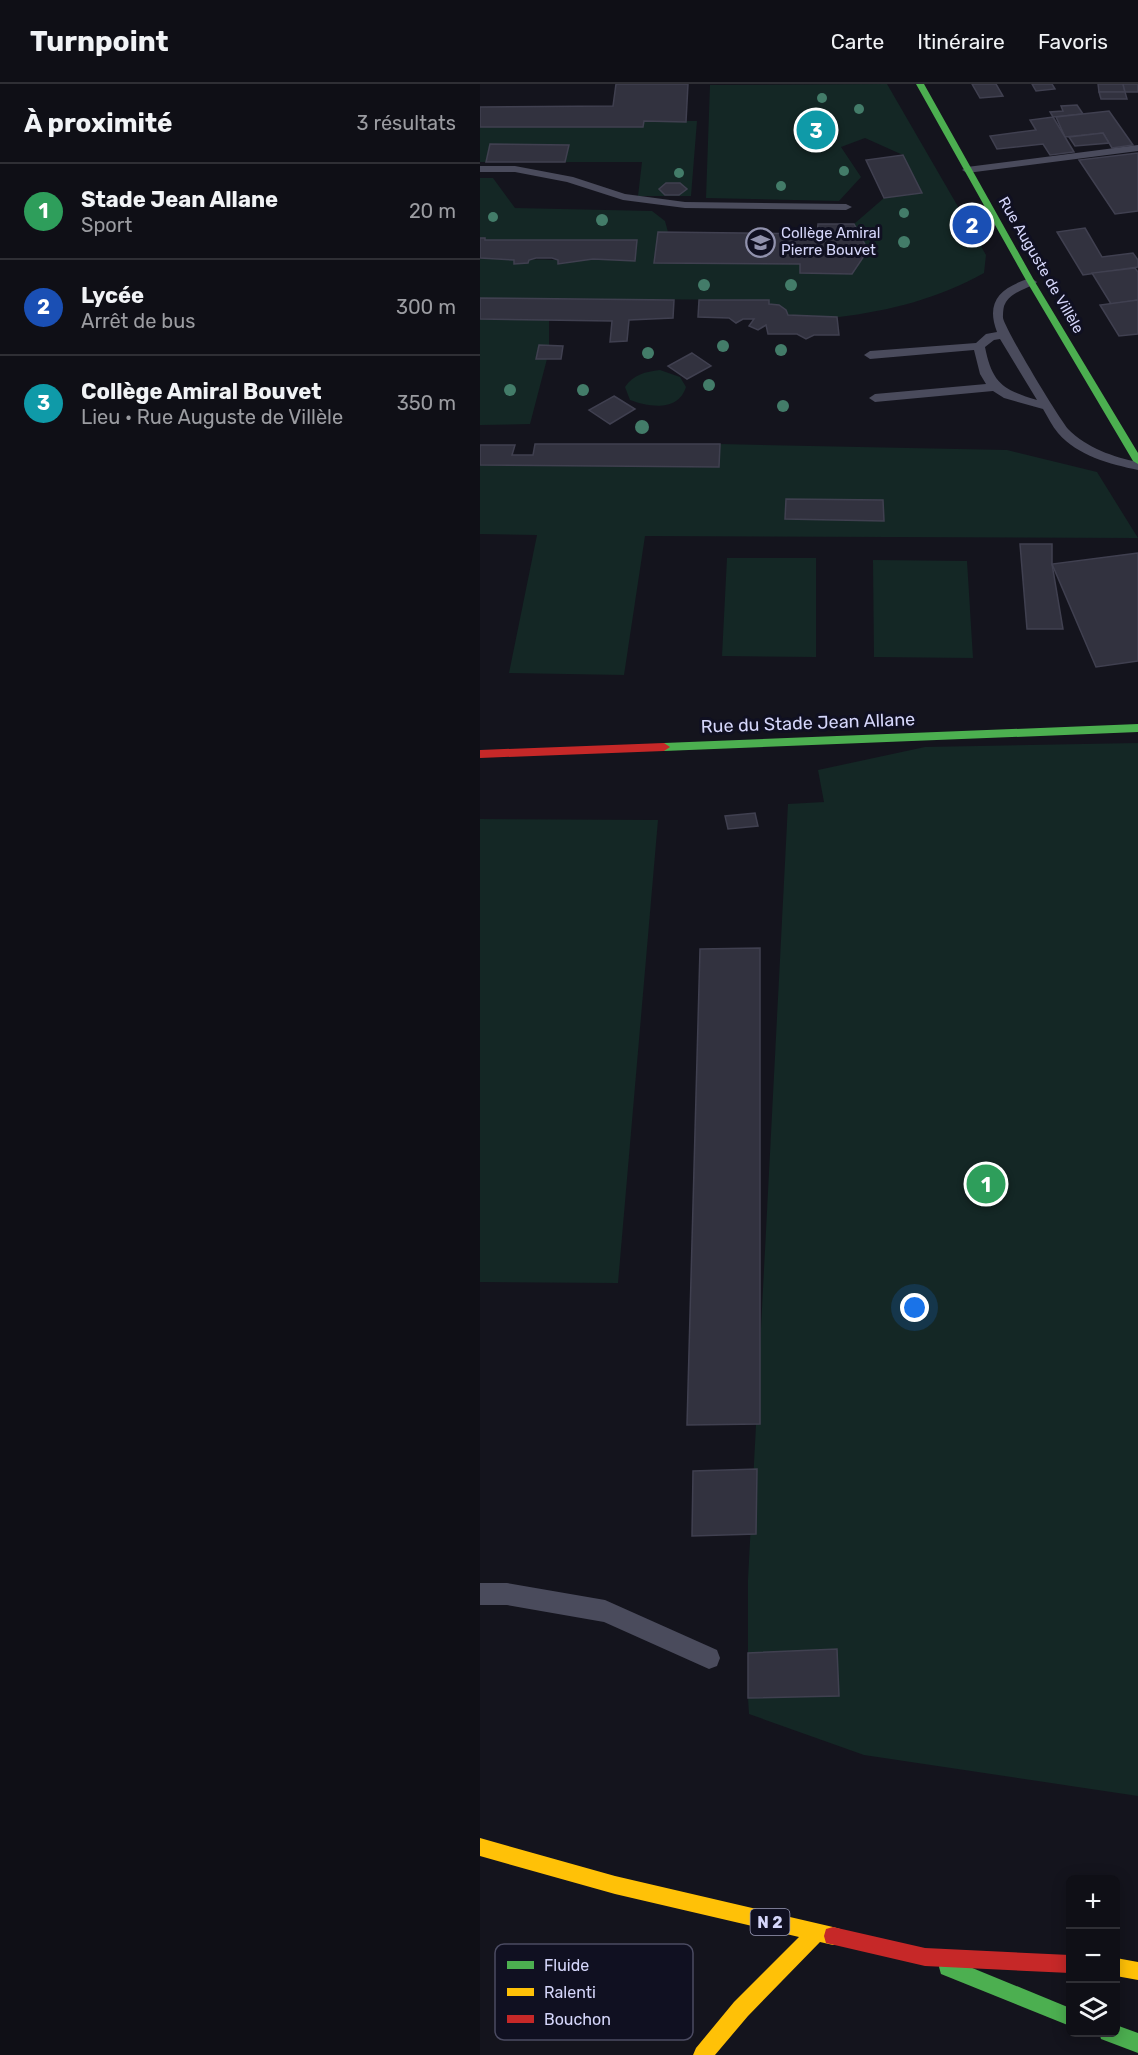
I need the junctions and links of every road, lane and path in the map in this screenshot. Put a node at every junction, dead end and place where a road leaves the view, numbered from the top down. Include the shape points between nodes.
1 (920, 84) edge
2 (1138, 148) edge
3 (480, 169) edge
4 (967, 170) junction
5 (846, 207) dead end
6 (1031, 282) junction
7 (1004, 335) junction
8 (979, 346) junction
9 (870, 355) dead end
10 (993, 387) junction
11 (875, 398) dead end
12 (1047, 406) junction
13 (1138, 461) edge
14 (1138, 466) edge
15 (1138, 728) edge
16 (480, 754) edge
17 (480, 1594) edge
18 (709, 1658) dead end
19 (480, 1847) edge
20 (816, 1933) junction
21 (925, 1957) junction
22 (1066, 1964) edge
23 (1120, 1968) edge
24 (1138, 1971) edge
25 (1066, 2015) edge
26 (1120, 2036) edge
27 (1138, 2043) edge
28 (703, 2055) edge

1 - 4 main road, Rue Auguste de Villèle
2 - 4 lane
3 - 5 lane via 515,169 569,179 623,196 685,205
4 - 6 main road, Rue Auguste de Villèle
6 - 7 lane via 1004,295 999,303 998,317
6 - 13 main road, Rue Auguste de Villèle
7 - 8 lane via 990,337
7 - 12 lane
8 - 9 lane
8 - 10 lane via 981,369
10 - 11 lane
10 - 12 lane
12 - 14 lane via 1063,430 1084,448 1113,461
15 - 16 main road, Rue du Stade Jean Allane
17 - 18 lane via 507,1594 606,1611
19 - 20 main road, N 2 via 615,1885
20 - 21 main road, N 2
20 - 28 main road via 741,2009
21 - 22 main road, N 2
21 - 25 main road, N 2
23 - 24 main road
26 - 27 main road

